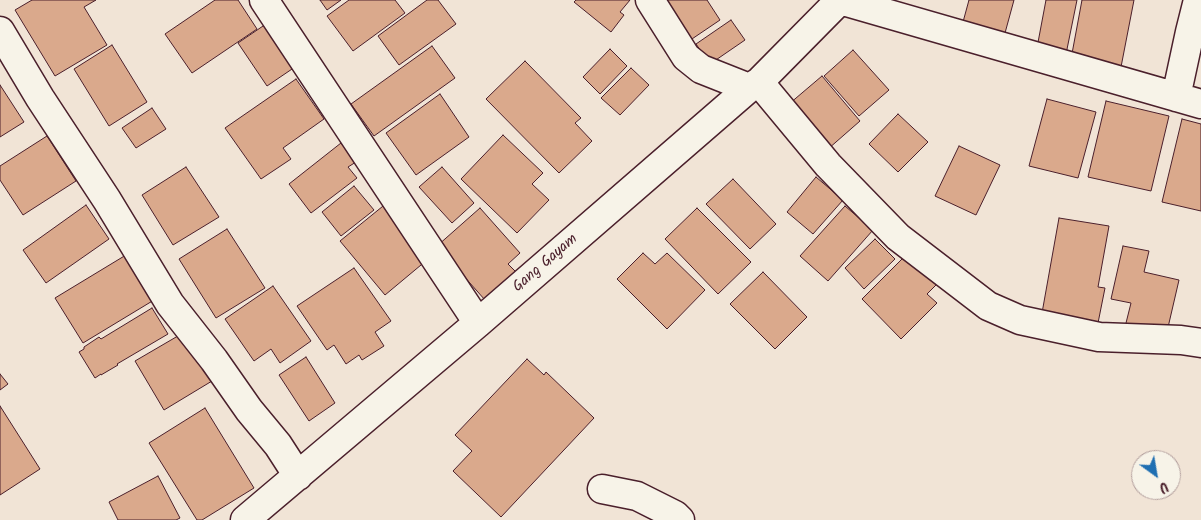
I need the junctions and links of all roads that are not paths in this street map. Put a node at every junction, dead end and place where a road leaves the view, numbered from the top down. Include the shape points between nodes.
1 (264, 0) edge
2 (650, 0) edge
3 (840, 0) edge
4 (1198, 0) edge
5 (0, 31) edge
6 (754, 85) junction
7 (1188, 101) edge
8 (478, 323) junction
9 (1201, 343) edge
10 (298, 476) junction
11 (602, 489) dead end
12 (247, 519) edge
13 (680, 520) edge

1 - 8 street
2 - 6 street via 686,57 702,69
3 - 6 street, Gang Gayam
3 - 7 street
4 - 7 street via 1190,32
5 - 10 street via 170,304
6 - 8 street, Gang Gayam
6 - 9 street via 898,237 988,306 1020,320 1099,337
8 - 10 street, Gang Gayam
10 - 12 street, Gang Gayam
11 - 13 street via 636,496

